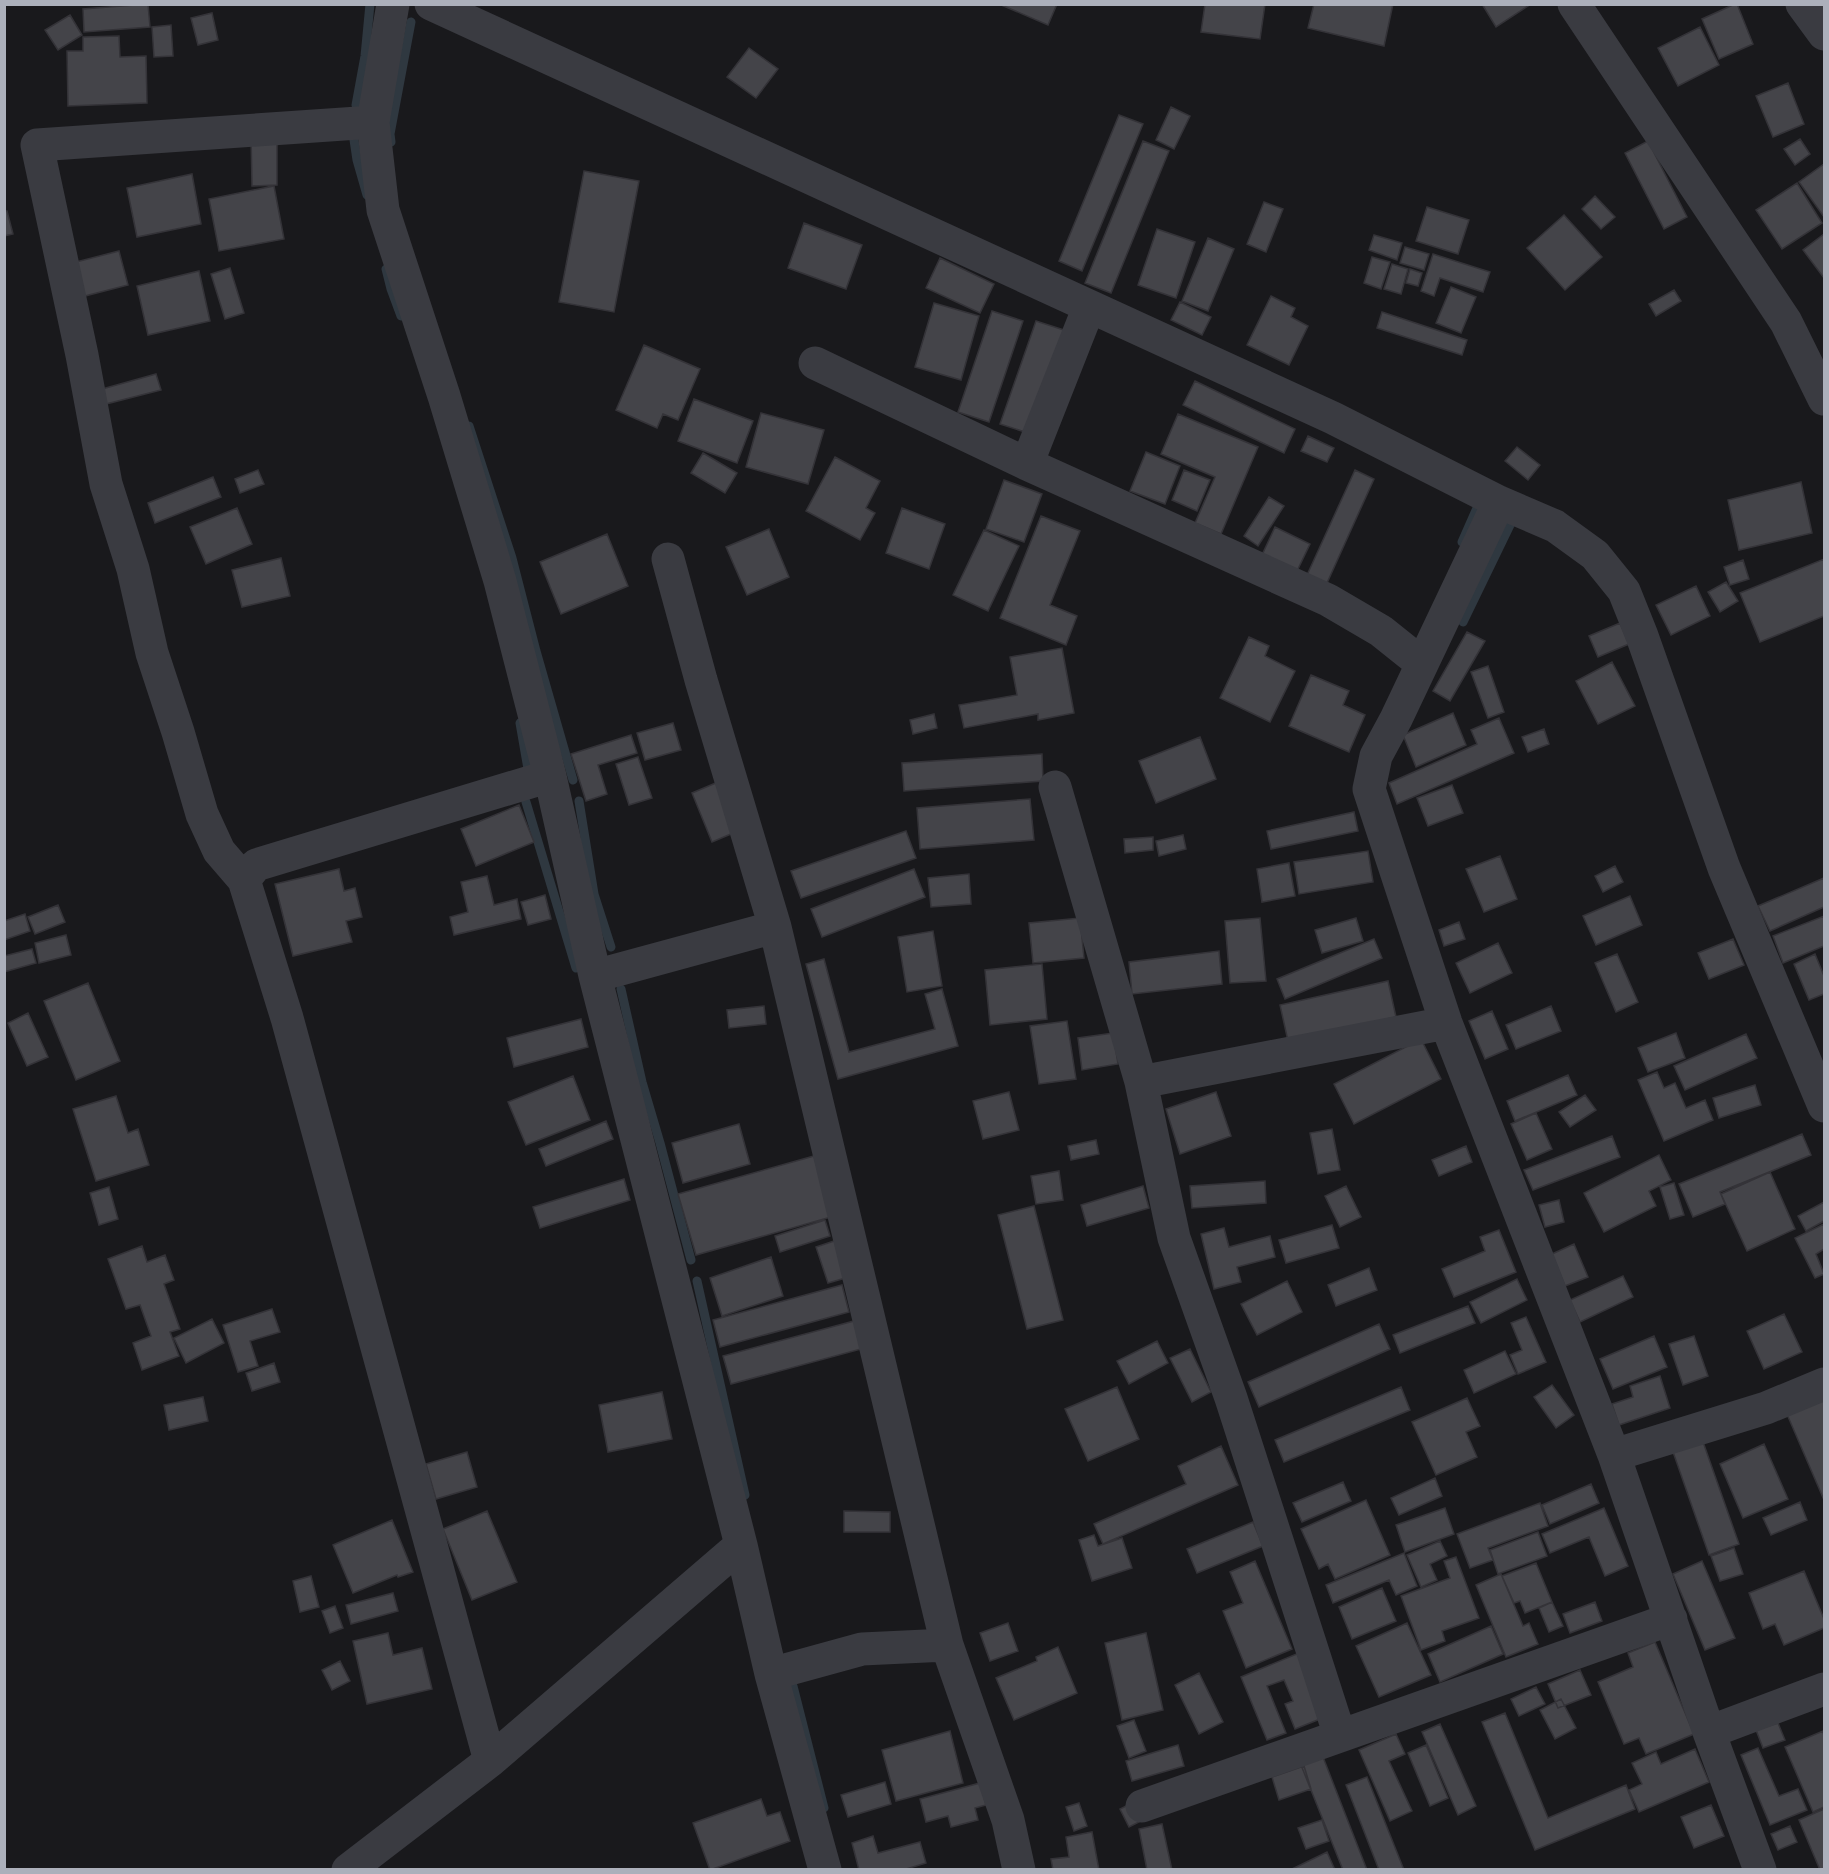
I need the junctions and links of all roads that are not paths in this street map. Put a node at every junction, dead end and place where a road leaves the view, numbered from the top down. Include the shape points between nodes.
1 (393, 4) edge
2 (431, 4) edge
3 (1574, 4) edge
4 (1802, 4) edge
5 (1824, 34) edge
6 (373, 122) junction
7 (1089, 307) junction
8 (815, 363) dead end
9 (1824, 399) edge
10 (1027, 464) junction
11 (1499, 502) junction
12 (668, 559) dead end
13 (1421, 663) junction
14 (550, 776) junction
15 (1055, 786) dead end
16 (244, 880) junction
17 (775, 927) junction
18 (595, 976) junction
19 (1446, 1023) junction
20 (1141, 1082) junction
21 (1824, 1106) edge
22 (1824, 1384) edge
23 (1614, 1455) junction
24 (741, 1545) junction
25 (1671, 1619) junction
26 (947, 1645) junction
27 (771, 1674) junction
28 (1824, 1689) edge
29 (1709, 1732) junction
30 (1340, 1736) junction
31 (490, 1761) junction
32 (1142, 1806) dead end
33 (348, 1869) edge
34 (825, 1869) edge
35 (1019, 1869) edge
36 (1760, 1869) edge

1 - 6 street
2 - 7 street
3 - 9 street via 1786,322
4 - 5 street
6 - 14 street via 383,210 500,581
6 - 16 street via 36,145 106,484 133,569 153,653 202,814 219,851
7 - 10 street
7 - 11 street via 1333,418
8 - 10 street
10 - 13 street via 1328,600 1381,631
11 - 13 street
11 - 21 street via 1555,526 1595,555 1624,591 1724,868
12 - 17 street
13 - 19 street via 1376,756 1369,789
14 - 16 street via 256,865
14 - 18 street
15 - 20 street
16 - 31 street via 287,1018
17 - 18 street
17 - 26 street
18 - 24 street
19 - 20 street
19 - 23 street
20 - 30 street via 1174,1238 1231,1398
22 - 23 street via 1766,1408
23 - 25 street
24 - 27 street
24 - 31 street
25 - 29 street
25 - 30 street
26 - 27 street via 862,1649
26 - 35 street via 1008,1820
27 - 34 street
28 - 29 street
29 - 36 street
30 - 32 street
31 - 33 street

